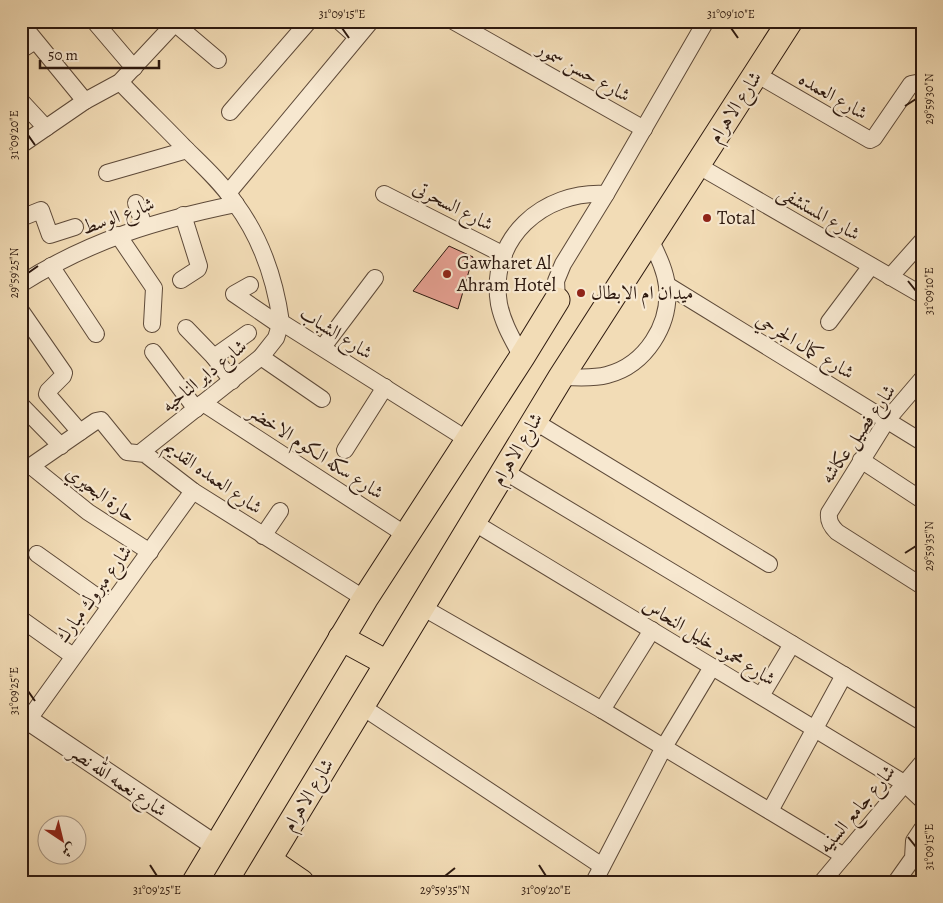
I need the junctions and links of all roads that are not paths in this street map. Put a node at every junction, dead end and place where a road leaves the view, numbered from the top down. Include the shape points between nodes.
1 (94, 21) edge
2 (309, 21) edge
3 (339, 21) edge
4 (371, 21) edge
5 (453, 21) edge
6 (706, 21) edge
7 (790, 21) edge
8 (174, 22) edge
9 (21, 23) edge
10 (471, 25) edge
11 (357, 37) junction
12 (35, 41) junction
13 (21, 50) edge
14 (218, 60) dead end
15 (134, 68) junction
16 (756, 74) junction
17 (120, 82) junction
18 (922, 88) edge
19 (21, 101) edge
20 (85, 101) junction
21 (230, 112) dead end
22 (46, 128) junction
23 (644, 129) junction
24 (21, 145) edge
25 (187, 150) junction
26 (697, 165) junction
27 (107, 172) dead end
28 (384, 194) dead end
29 (606, 194) junction
30 (232, 199) junction
31 (136, 203) dead end
32 (183, 215) junction
33 (21, 218) edge
34 (144, 226) junction
35 (75, 227) dead end
36 (118, 235) junction
37 (650, 239) junction
38 (922, 241) edge
39 (504, 255) junction
40 (51, 266) junction
41 (871, 266) junction
42 (890, 277) junction
43 (375, 278) dead end
44 (181, 280) dead end
45 (21, 284) edge
46 (250, 285) dead end
47 (667, 286) junction
48 (922, 295) edge
49 (557, 300) joint
50 (21, 311) edge
51 (829, 322) dead end
52 (152, 324) dead end
53 (281, 324) junction
54 (186, 328) dead end
55 (248, 333) dead end
56 (96, 334) dead end
57 (323, 347) junction
58 (153, 352) dead end
59 (261, 357) junction
60 (522, 357) junction
61 (214, 358) junction
62 (561, 377) junction
63 (922, 379) edge
64 (232, 381) junction
65 (386, 387) junction
66 (322, 399) dead end
67 (21, 405) edge
68 (200, 406) junction
69 (888, 420) junction
70 (534, 421) junction
71 (80, 432) junction
72 (468, 440) junction
73 (922, 442) edge
74 (61, 446) junction
75 (345, 450) dead end
76 (140, 453) junction
77 (861, 460) junction
78 (26, 467) edge
79 (504, 471) junction
80 (193, 491) junction
81 (922, 500) edge
82 (280, 511) dead end
83 (473, 522) junction
84 (406, 535) junction
85 (263, 536) junction
86 (150, 552) junction
87 (37, 554) dead end
88 (769, 564) dead end
89 (922, 586) edge
90 (365, 599) junction
91 (110, 606) junction
92 (422, 607) junction
93 (21, 619) edge
94 (652, 630) junction
95 (341, 638) junction
96 (792, 644) junction
97 (73, 656) junction
98 (387, 663) junction
99 (712, 667) junction
100 (844, 675) junction
101 (761, 696) junction
102 (361, 706) junction
103 (602, 710) junction
104 (23, 722) edge
105 (922, 722) edge
106 (815, 729) junction
107 (664, 747) junction
108 (922, 762) edge
109 (904, 784) junction
110 (922, 800) edge
111 (770, 811) junction
112 (922, 829) edge
113 (216, 846) junction
114 (844, 856) junction
115 (268, 860) junction
116 (602, 866) junction
117 (898, 881) edge
118 (195, 882) edge
119 (255, 882) edge
120 (301, 882) edge
121 (594, 882) edge
122 (822, 882) edge

1 - 15 street
2 - 21 street
3 - 11 street
4 - 11 street
5 - 10 street, شارع حسن سمور
6 - 23 street
7 - 16 main road, شارع الاهرام
8 - 14 street
8 - 15 street
9 - 12 street
10 - 23 street, شارع حسن سمور
11 - 30 street
12 - 13 street
12 - 20 street
15 - 17 street
16 - 18 street, شارع العمده via 870,140 910,84 916,83
16 - 26 main road, شارع الاهرام
17 - 20 street
17 - 25 street, شارع الشباب
19 - 22 street
20 - 22 street
22 - 24 street
23 - 29 street
25 - 27 street
25 - 30 street, شارع الشباب
26 - 37 main road, شارع الاهرام
26 - 41 street, شارع المستشفى
28 - 39 street, شارع السحرتى
29 - 39 street via 575,195 540,210 525,222
29 - 49 street via 558,272
30 - 32 street, شارع الوسط
30 - 53 street, شارع الشباب via 263,252
31 - 34 street
32 - 34 street, شارع الوسط
32 - 44 street via 199,266
33 - 35 street via 41,210 50,235
34 - 36 street, شارع الوسط
36 - 40 street, شارع الوسط
36 - 52 street via 154,288
37 - 47 street via 664,270
37 - 62 main road, شارع الاهرام
38 - 42 street
39 - 60 street via 498,287 499,304 509,335
40 - 45 street, شارع الوسط
40 - 56 street
41 - 42 street, شارع المستشفى
41 - 51 street
42 - 48 street, شارع المستشفى
43 - 57 street
46 - 53 street via 234,294
47 - 62 street via 663,323 642,355 609,374 590,378
47 - 69 street, شارع كمال الجرحي
49 - 60 main road
50 - 71 street via 64,374 47,394
53 - 57 street, شارع الشباب
53 - 59 street, شارع داير الناحيه via 276,338
54 - 61 street
55 - 61 street
57 - 65 street, شارع الشباب
58 - 68 street, شارع سكه الكوم الاخضر
59 - 64 street, شارع داير الناحيه
59 - 66 street
60 - 72 main road
61 - 64 street
62 - 70 main road, شارع الاهرام
63 - 69 street, شارع فصيل عكاشه
64 - 68 street, شارع داير الناحيه
65 - 72 street, شارع الشباب
65 - 75 street
67 - 74 street
68 - 76 street, شارع داير الناحيه
68 - 84 street, شارع سكه الكوم الاخضر
69 - 73 street, شارع كمال الجرحي
69 - 77 street, شارع فصيل عكاشه
70 - 79 main road, شارع الاهرام
70 - 88 street
71 - 74 street, شارع العمده القديم
71 - 76 street, شارع العمده القديم via 101,420 127,452
72 - 84 main road
74 - 78 street, شارع العمده القديم
76 - 80 street, شارع العمده القديم
77 - 81 street
77 - 89 street, شارع فصيل عكاشه via 829,513 829,521 836,532
78 - 86 street, حارة البحيري
79 - 83 main road, شارع الاهرام
79 - 96 street
80 - 85 street, شارع العمده القديم
80 - 86 street, شارع مبروك مبارك
82 - 85 street
83 - 92 main road, شارع الاهرام
83 - 94 street, شارع محمود خليل النحاس
84 - 90 main road
85 - 90 street, شارع العمده القديم
86 - 91 street, شارع مبروك مبارك
87 - 91 street
90 - 95 main road
91 - 97 street, شارع مبروك مبارك
92 - 98 main road, شارع الاهرام
92 - 103 street
93 - 97 street
94 - 99 street, شارع محمود خليل النحاس
94 - 103 street
95 - 98 main road
95 - 113 main road
96 - 100 street
96 - 101 street
97 - 104 street, شارع مبروك مبارك
98 - 102 main road, شارع الاهرام
99 - 101 street, شارع محمود خليل النحاس
99 - 107 street
100 - 105 street
100 - 106 street
101 - 106 street, شارع محمود خليل النحاس
102 - 115 main road, شارع الاهرام
102 - 116 street
103 - 107 street
104 - 113 street, شارع نعمه الله نصر
106 - 109 street, شارع محمود خليل النحاس
106 - 111 street
107 - 111 street
107 - 116 street
108 - 109 street, شارع جامع السنيه
109 - 110 street, شارع محمود خليل النحاس
109 - 114 street, شارع جامع السنيه
111 - 114 street
112 - 117 street via 914,842 914,858
113 - 118 main road
114 - 122 street, شارع جامع السنيه
115 - 119 main road, شارع الاهرام
115 - 120 main road
116 - 121 street

